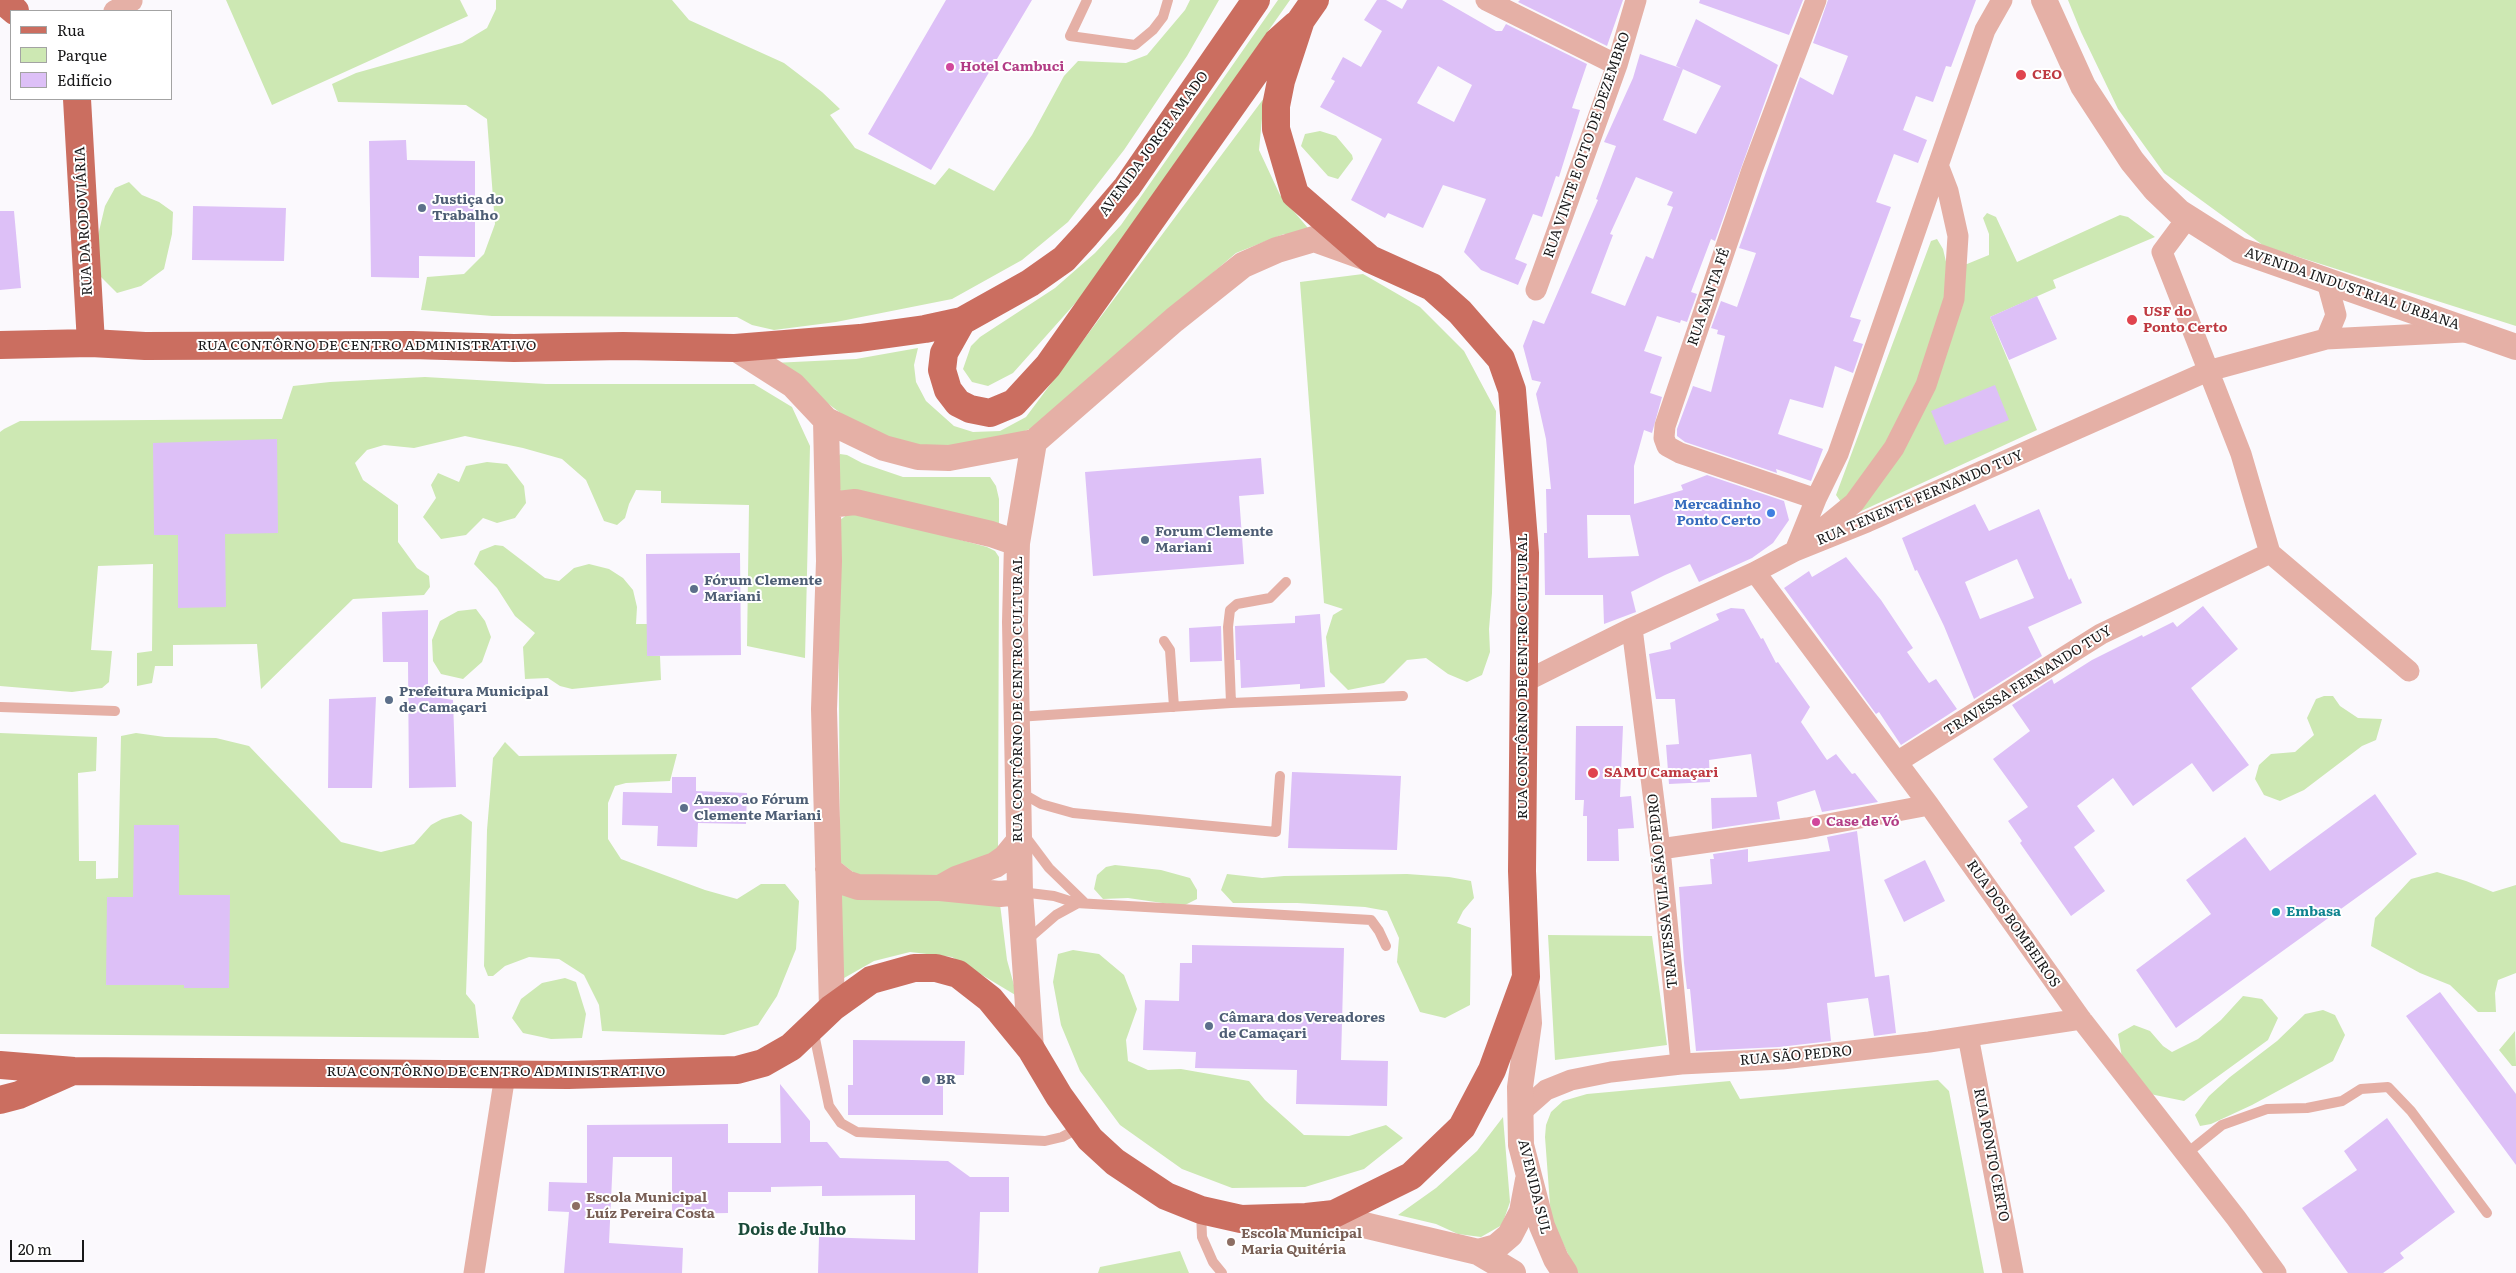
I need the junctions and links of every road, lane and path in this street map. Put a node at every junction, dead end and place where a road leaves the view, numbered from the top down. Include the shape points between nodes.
1 (2, 0) edge
2 (132, 0) edge
3 (1087, 0) edge
4 (1168, 0) edge
5 (1256, 0) edge
6 (1486, 0) edge
7 (1636, 0) edge
8 (1816, 0) edge
9 (2002, 0) edge
10 (2044, 0) edge
11 (14, 10) edge
12 (116, 10) edge
13 (1308, 10) edge
14 (1617, 65) junction
15 (78, 100) edge
16 (1938, 165) junction
17 (2188, 217) junction
18 (1370, 259) junction
19 (2327, 282) junction
20 (1536, 290) dead end
21 (962, 321) junction
22 (2475, 331) junction
23 (2326, 339) junction
24 (91, 343) junction
25 (0, 345) edge
26 (2516, 347) edge
27 (735, 348) junction
28 (2208, 371) junction
29 (826, 420) junction
30 (1034, 442) junction
31 (1816, 499) junction
32 (829, 505) junction
33 (1017, 543) junction
34 (1796, 551) junction
35 (2270, 553) junction
36 (1754, 572) junction
37 (1286, 582) dead end
38 (1632, 628) junction
39 (1164, 641) dead end
40 (2408, 670) dead end
41 (1524, 682) junction
42 (1403, 696) dead end
43 (1231, 703) junction
44 (1174, 706) junction
45 (0, 707) edge
46 (115, 712) dead end
47 (1016, 717) junction
48 (1897, 762) junction
49 (1280, 776) dead end
50 (1017, 790) junction
51 (1929, 805) junction
52 (1018, 834) junction
53 (1660, 849) junction
54 (828, 869) junction
55 (940, 888) junction
56 (1020, 892) junction
57 (1080, 902) junction
58 (1022, 944) junction
59 (1386, 946) dead end
60 (1526, 977) junction
61 (832, 1008) junction
62 (2081, 1019) junction
63 (813, 1028) junction
64 (1968, 1036) junction
65 (1031, 1049) junction
66 (1681, 1064) junction
67 (0, 1065) edge
68 (74, 1071) junction
69 (504, 1075) junction
70 (0, 1100) edge
71 (1520, 1113) junction
72 (1081, 1127) junction
73 (2186, 1154) junction
74 (1529, 1177) junction
75 (1201, 1210) junction
76 (2487, 1213) dead end
77 (1334, 1214) junction
78 (1478, 1252) junction
79 (474, 1273) edge
80 (1222, 1273) edge
81 (1513, 1273) edge
82 (1565, 1273) edge
83 (2013, 1273) edge
84 (2276, 1273) edge

1 - 11 main road
2 - 12 street
3 - 4 lane via 1070,36 1136,45 1158,24
5 - 21 main road, AVENIDA JORGE AMADO via 1127,187 1086,235 1064,259 1036,279
6 - 14 street
7 - 14 street, RUA VINTE E OITO DE DEZEMBRO
8 - 31 street, RUA SANTA FÉ via 1752,170 1665,426 1664,438 1667,446 1680,453
9 - 16 street via 1985,30
10 - 17 street, AVENIDA INDUSTRIAL URBANA via 2083,86 2132,161 2155,189
13 - 18 main road via 1281,81 1276,129 1295,194
13 - 21 main road via 1277,42 1048,366 1014,403 990,414 970,410 958,403 948,390 942,370 944,353
14 - 20 street, RUA VINTE E OITO DE DEZEMBRO
15 - 24 main road, RUA DA RODOVIÁRIA
16 - 31 street via 1838,454
16 - 34 street via 1948,191 1958,236 1954,299 1926,385 1894,448 1854,503
17 - 19 street, AVENIDA INDUSTRIAL URBANA via 2239,250
17 - 28 street via 2162,252
18 - 30 street, RUA CONTÔRNO DE CENTRO CULTURAL via 1314,239 1243,265 1174,320
18 - 41 main road, RUA CONTÔRNO DE CENTRO CULTURAL via 1432,287 1460,312 1501,359 1507,374 1512,390 1526,553
19 - 22 street, AVENIDA INDUSTRIAL URBANA
19 - 23 street via 2336,315
21 - 27 main road, RUA CONTÔRNO DE CENTRO ADMINISTRATIVO via 860,338
22 - 23 street, RUA TENENTE FERNANDO TUY
22 - 26 street, AVENIDA INDUSTRIAL URBANA
23 - 28 street, RUA TENENTE FERNANDO TUY
24 - 25 main road, RUA CONTÔRNO DE CENTRO ADMINISTRATIVO
24 - 27 main road, RUA CONTÔRNO DE CENTRO ADMINISTRATIVO via 145,346
27 - 29 street via 793,385
28 - 34 street, RUA TENENTE FERNANDO TUY
28 - 35 street via 2241,454
29 - 30 street via 884,448 918,457 949,458
29 - 32 street
30 - 33 street, RUA CONTÔRNO DE CENTRO CULTURAL
31 - 34 street
32 - 33 street via 855,502
32 - 54 street via 824,709
33 - 47 street, RUA CONTÔRNO DE CENTRO CULTURAL
34 - 36 street, RUA TENENTE FERNANDO TUY
35 - 40 street
35 - 48 street, TRAVESSA FERNANDO TUY via 2100,634
36 - 38 street, RUA TENENTE FERNANDO TUY
36 - 48 street, RUA DOS BOMBEIROS
37 - 43 lane via 1270,598 1237,604 1230,610
38 - 41 street, RUA TENENTE FERNANDO TUY
38 - 53 street, TRAVESSA VILA SÃO PEDRO
39 - 44 lane via 1170,650
41 - 60 main road, RUA CONTÔRNO DE CENTRO CULTURAL via 1522,871
42 - 43 lane
43 - 44 lane
44 - 47 lane
45 - 46 lane
47 - 50 street, RUA CONTÔRNO DE CENTRO CULTURAL
48 - 51 street, RUA DOS BOMBEIROS
49 - 50 lane via 1276,832 1072,813 1041,804
50 - 52 street, RUA CONTÔRNO DE CENTRO CULTURAL
51 - 53 street via 1807,828
51 - 62 street, RUA DOS BOMBEIROS
52 - 55 street via 1005,858 995,865
52 - 56 street, RUA CONTÔRNO DE CENTRO CULTURAL
52 - 57 lane
53 - 66 street, TRAVESSA VILA SÃO PEDRO
54 - 55 street via 846,883 858,887
54 - 61 street
55 - 56 street via 1000,894
56 - 57 lane
56 - 58 street, RUA CONTÔRNO DE CENTRO CULTURAL
57 - 58 lane via 1056,915
57 - 59 lane via 1371,920
58 - 65 street, RUA CONTÔRNO DE CENTRO CULTURAL
60 - 71 street, AVENIDA SUL via 1529,1023 1520,1087
60 - 77 main road, RUA CONTÔRNO DE CENTRO CULTURAL via 1492,1070 1462,1126 1411,1176
61 - 63 main road, RUA CONTÔRNO DE CENTRO ADMINISTRATIVO
61 - 65 main road, RUA CONTÔRNO DE CENTRO CULTURAL via 871,980 914,968 936,968 958,974 990,999
62 - 64 street, RUA SÃO PEDRO
62 - 73 street, RUA DOS BOMBEIROS
63 - 69 main road, RUA CONTÔRNO DE CENTRO ADMINISTRATIVO via 791,1047 763,1063 737,1070
63 - 72 lane via 829,1106 841,1123 856,1132 1046,1141
64 - 66 street, RUA SÃO PEDRO via 1782,1060
64 - 83 street, RUA PONTO CERTO
65 - 72 main road, RUA CONTÔRNO DE CENTRO CULTURAL
66 - 71 street, RUA SÃO PEDRO via 1571,1080 1546,1090
67 - 68 main road, RUA CONTÔRNO DE CENTRO ADMINISTRATIVO
68 - 69 main road, RUA CONTÔRNO DE CENTRO ADMINISTRATIVO
68 - 70 main road via 19,1096
69 - 79 street
71 - 74 street, AVENIDA SUL via 1521,1144
72 - 75 main road, RUA CONTÔRNO DE CENTRO CULTURAL via 1115,1162 1166,1196
73 - 76 lane via 2222,1125 2267,1109 2307,1108 2342,1101 2362,1089 2388,1087 2411,1111
73 - 84 street, RUA DOS BOMBEIROS
74 - 78 street via 1522,1212 1510,1235 1496,1247
74 - 82 street, AVENIDA SUL via 1542,1226
75 - 77 main road, RUA CONTÔRNO DE CENTRO CULTURAL via 1241,1219
75 - 80 lane via 1202,1237 1213,1262
77 - 78 street via 1368,1226
78 - 81 street

